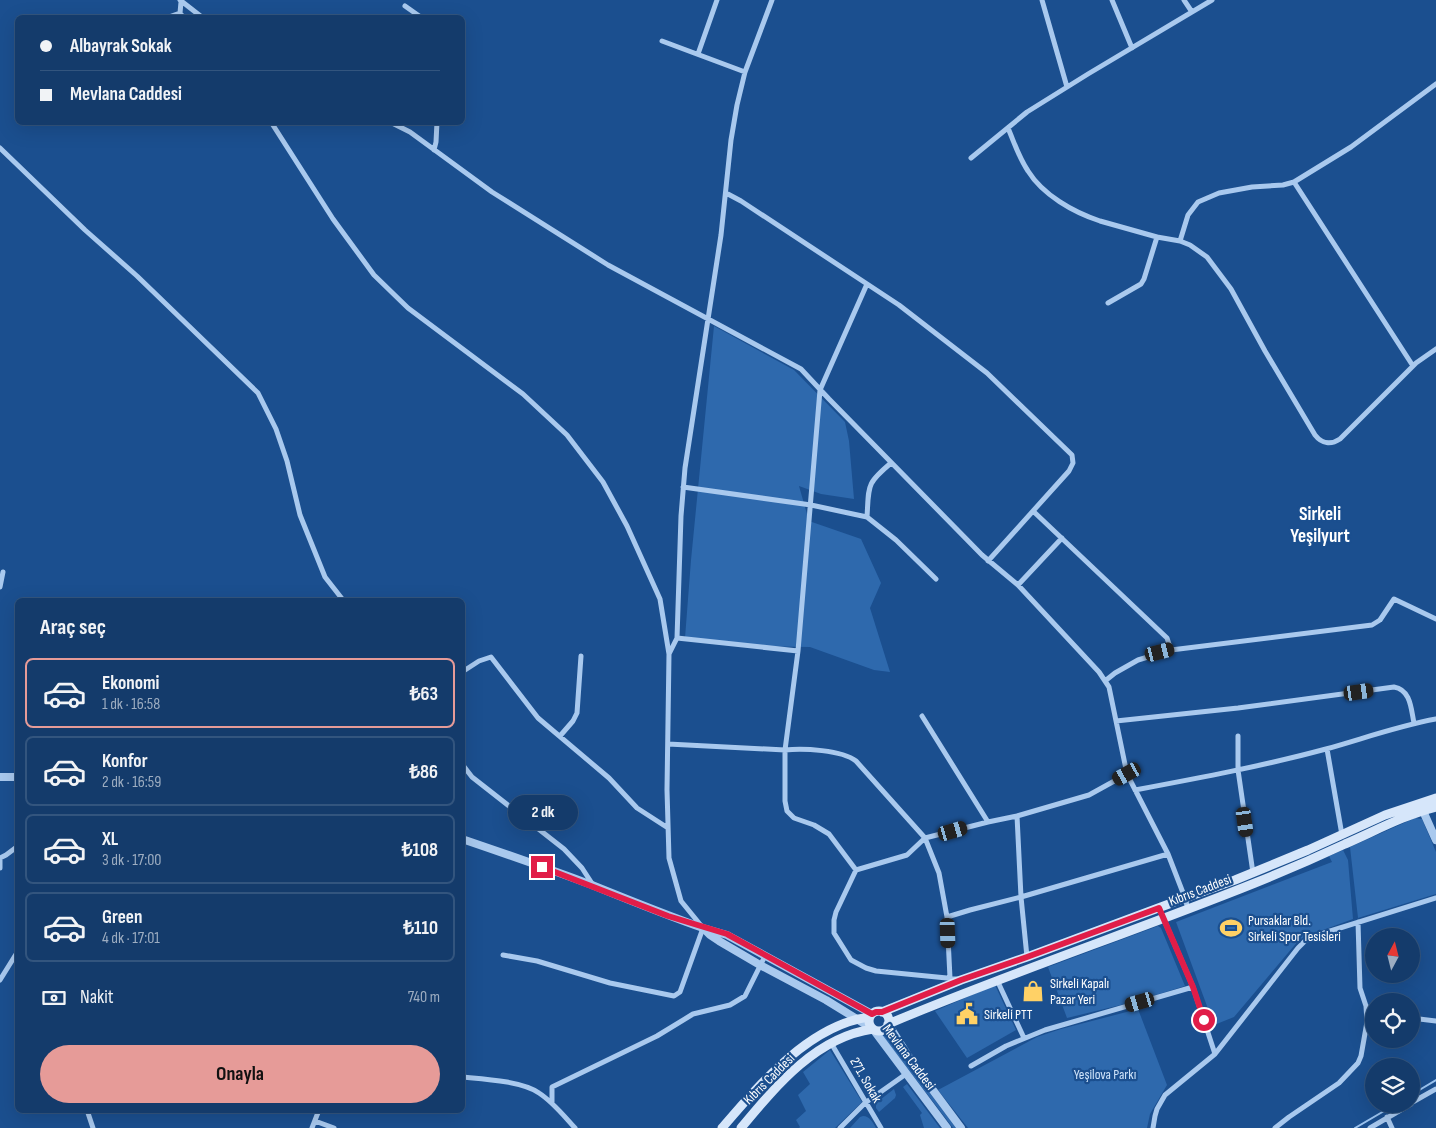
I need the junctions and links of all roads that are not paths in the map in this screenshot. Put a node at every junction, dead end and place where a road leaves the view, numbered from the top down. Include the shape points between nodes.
1 (717, 0) edge
2 (772, 0) edge
3 (1042, 0) edge
4 (1112, 0) edge
5 (1184, 0) edge
6 (1212, 0) edge
7 (180, 1) edge
8 (405, 6) dead end
9 (1192, 12) junction
10 (182, 15) edge
11 (199, 15) edge
12 (418, 15) edge
13 (662, 41) dead end
14 (1132, 48) junction
15 (698, 54) junction
16 (745, 72) junction
17 (1436, 84) edge
18 (1067, 87) junction
19 (273, 125) edge
20 (396, 125) edge
21 (437, 125) edge
22 (1008, 128) junction
23 (0, 148) edge
24 (434, 150) junction
25 (971, 158) dead end
26 (1294, 182) junction
27 (726, 193) junction
28 (1157, 237) junction
29 (1180, 241) junction
30 (867, 284) junction
31 (1108, 303) dead end
32 (707, 320) junction
33 (1436, 349) edge
34 (1413, 366) junction
35 (820, 390) junction
36 (891, 463) junction
37 (683, 488) junction
38 (811, 505) junction
39 (1033, 511) junction
40 (867, 517) junction
41 (1062, 538) junction
42 (988, 561) junction
43 (3, 572) dead end
44 (936, 579) dead end
45 (1018, 585) junction
46 (0, 587) edge
47 (341, 598) edge
48 (1436, 620) edge
49 (676, 638) junction
50 (1171, 650) junction
51 (798, 651) junction
52 (669, 654) junction
53 (581, 656) dead end
54 (465, 670) edge
55 (1105, 680) junction
56 (922, 716) dead end
57 (1436, 719) edge
58 (1116, 721) junction
59 (1414, 723) junction
60 (560, 736) junction
61 (1238, 736) dead end
62 (668, 744) junction
63 (1326, 749) junction
64 (785, 750) junction
65 (465, 768) edge
66 (1238, 770) junction
67 (1127, 774) junction
68 (0, 777) edge
69 (15, 777) edge
70 (1135, 790) junction
71 (1436, 798) edge
72 (1436, 807) edge
73 (1423, 811) junction
74 (1017, 816) junction
75 (988, 822) junction
76 (668, 828) junction
77 (1342, 835) junction
78 (925, 838) junction
79 (465, 840) edge
80 (1436, 840) edge
81 (15, 848) edge
82 (1168, 854) junction
83 (0, 858) edge
84 (0, 868) edge
85 (856, 870) junction
86 (1253, 873) junction
87 (594, 886) junction
88 (1021, 897) junction
89 (1185, 898) junction
90 (1436, 898) edge
91 (1159, 908) junction
92 (1188, 909) junction
93 (948, 917) junction
94 (1164, 918) junction
95 (1358, 922) junction
96 (703, 928) junction
97 (15, 955) edge
98 (503, 955) dead end
99 (764, 956) junction
100 (1027, 957) junction
101 (760, 965) junction
102 (950, 978) junction
103 (997, 979) junction
104 (0, 980) edge
105 (961, 980) junction
106 (1193, 987) junction
107 (1365, 1003) edge
108 (882, 1012) junction
109 (871, 1016) junction
110 (856, 1018) junction
111 (1420, 1019) edge
112 (1436, 1021) edge
113 (888, 1024) junction
114 (874, 1029) junction
115 (1365, 1033) edge
116 (1024, 1038) junction
117 (831, 1043) junction
118 (1215, 1054) junction
119 (971, 1066) dead end
120 (906, 1074) junction
121 (465, 1077) edge
122 (1436, 1089) edge
123 (1420, 1099) edge
124 (865, 1102) junction
125 (552, 1103) junction
126 (88, 1113) edge
127 (318, 1113) edge
128 (1394, 1113) edge
129 (1387, 1117) junction
130 (315, 1120) junction
131 (93, 1128) edge
132 (312, 1128) edge
133 (334, 1128) edge
134 (574, 1128) edge
135 (722, 1128) edge
136 (741, 1128) edge
137 (840, 1128) edge
138 (881, 1128) edge
139 (947, 1128) edge
140 (961, 1128) edge
141 (1153, 1128) edge
142 (1275, 1128) edge
143 (1370, 1128) edge
144 (1392, 1128) edge

1 - 15 street
2 - 16 street
3 - 18 street
4 - 14 street
5 - 9 street
6 - 9 street
7 - 10 street
7 - 11 street
8 - 12 street
9 - 14 street
13 - 15 street
14 - 18 street
15 - 16 street
16 - 27 street via 731,140
17 - 26 street via 1350,147
18 - 22 street
19 - 52 street via 333,219 374,274 408,308 523,394 567,436 603,482 660,599
20 - 24 street
21 - 24 street
22 - 25 street
22 - 28 street via 1027,170 1042,189 1088,217
23 - 47 street via 258,393 276,429 300,515 325,577
24 - 32 street via 492,192 600,260
26 - 29 street via 1219,192 1198,202 1188,215
26 - 34 street
27 - 30 street
27 - 32 street
28 - 29 street
28 - 31 street via 1144,280
29 - 34 street via 1203,254 1231,289 1320,440 1330,443 1340,440
30 - 35 street
30 - 39 street via 987,373 1072,455 1073,464 1069,471
32 - 35 street via 801,369
32 - 37 street
33 - 34 street
35 - 36 street
35 - 38 street
36 - 40 street via 874,477 869,487
36 - 42 street
37 - 38 street
37 - 49 street
38 - 40 street
38 - 51 street
39 - 41 street
39 - 42 street
40 - 44 street
41 - 45 street
41 - 50 street via 1167,638
42 - 45 street
43 - 46 street
45 - 55 street
48 - 50 street via 1394,599 1380,620 1369,626
49 - 51 street
49 - 52 street
50 - 55 street via 1138,660
51 - 64 street
52 - 62 street
53 - 60 street via 577,713
54 - 60 street via 491,657 538,718
55 - 58 street
56 - 75 street
57 - 59 street
58 - 59 street via 1394,687 1407,694
58 - 67 street
59 - 63 street
60 - 76 street via 638,808
61 - 66 street
62 - 64 street
62 - 76 street
63 - 66 street
63 - 77 street
64 - 78 street via 841,754 852,758
64 - 85 street via 787,811 794,818 820,827 829,834
65 - 87 street via 564,849
66 - 70 street
66 - 86 street
67 - 70 street
67 - 74 street via 1089,795
68 - 69 street
70 - 82 street
71 - 77 main road via 1391,813
72 - 73 main road, Kıbrıs Caddesi
73 - 80 street
73 - 92 main road, Kıbrıs Caddesi
74 - 75 street
74 - 88 street
75 - 78 street
76 - 96 street via 669,858 681,901
77 - 86 main road
78 - 85 street via 907,855
78 - 93 street via 939,873
79 - 87 street, Mevlana Caddesi
81 - 83 street
82 - 88 street
82 - 89 street
83 - 84 street
85 - 102 street via 834,920 834,933 851,960 876,970
86 - 89 main road
87 - 96 street, Mevlana Caddesi
88 - 93 street
88 - 100 street
89 - 91 main road
89 - 92 street
90 - 95 street
91 - 94 street
91 - 100 main road
92 - 94 main road, Kıbrıs Caddesi
93 - 102 street
94 - 103 main road, Kıbrıs Caddesi
94 - 106 street
95 - 107 street via 1360,988
95 - 118 street via 1305,941
96 - 98 street via 680,992 674,996
96 - 99 street via 727,934
96 - 101 street, Mevlana Caddesi via 710,936
97 - 104 street
99 - 101 street
99 - 109 street
100 - 105 main road
101 - 110 street, Mevlana Caddesi
101 - 125 street via 745,996 730,1005 693,1014 657,1036 552,1087
102 - 105 street
103 - 113 main road, Kıbrıs Caddesi
103 - 116 street
105 - 108 main road
106 - 116 street
106 - 118 street
108 - 109 main road
108 - 113 main road via 887,1015
109 - 110 main road
109 - 114 main road via 870,1024
110 - 114 street, Mevlana Caddesi
110 - 135 main road via 833,1028 796,1052 758,1087
111 - 112 street
113 - 114 main road via 882,1030
113 - 140 street
114 - 117 main road, Kıbrıs Caddesi
114 - 120 street, Mevlana Caddesi
115 - 142 street via 1358,1064 1339,1083
116 - 119 street
117 - 124 street, 271. Sokak
117 - 136 main road, Kıbrıs Caddesi via 784,1078
118 - 141 street via 1166,1095 1157,1108
120 - 124 street
120 - 139 street, Mevlana Caddesi
121 - 125 street via 523,1086 537,1091
122 - 123 street
124 - 137 street
124 - 138 street, 271. Sokak
125 - 134 street
126 - 131 street
127 - 130 street
128 - 129 street
129 - 143 street
129 - 144 street
130 - 132 street
130 - 133 street

